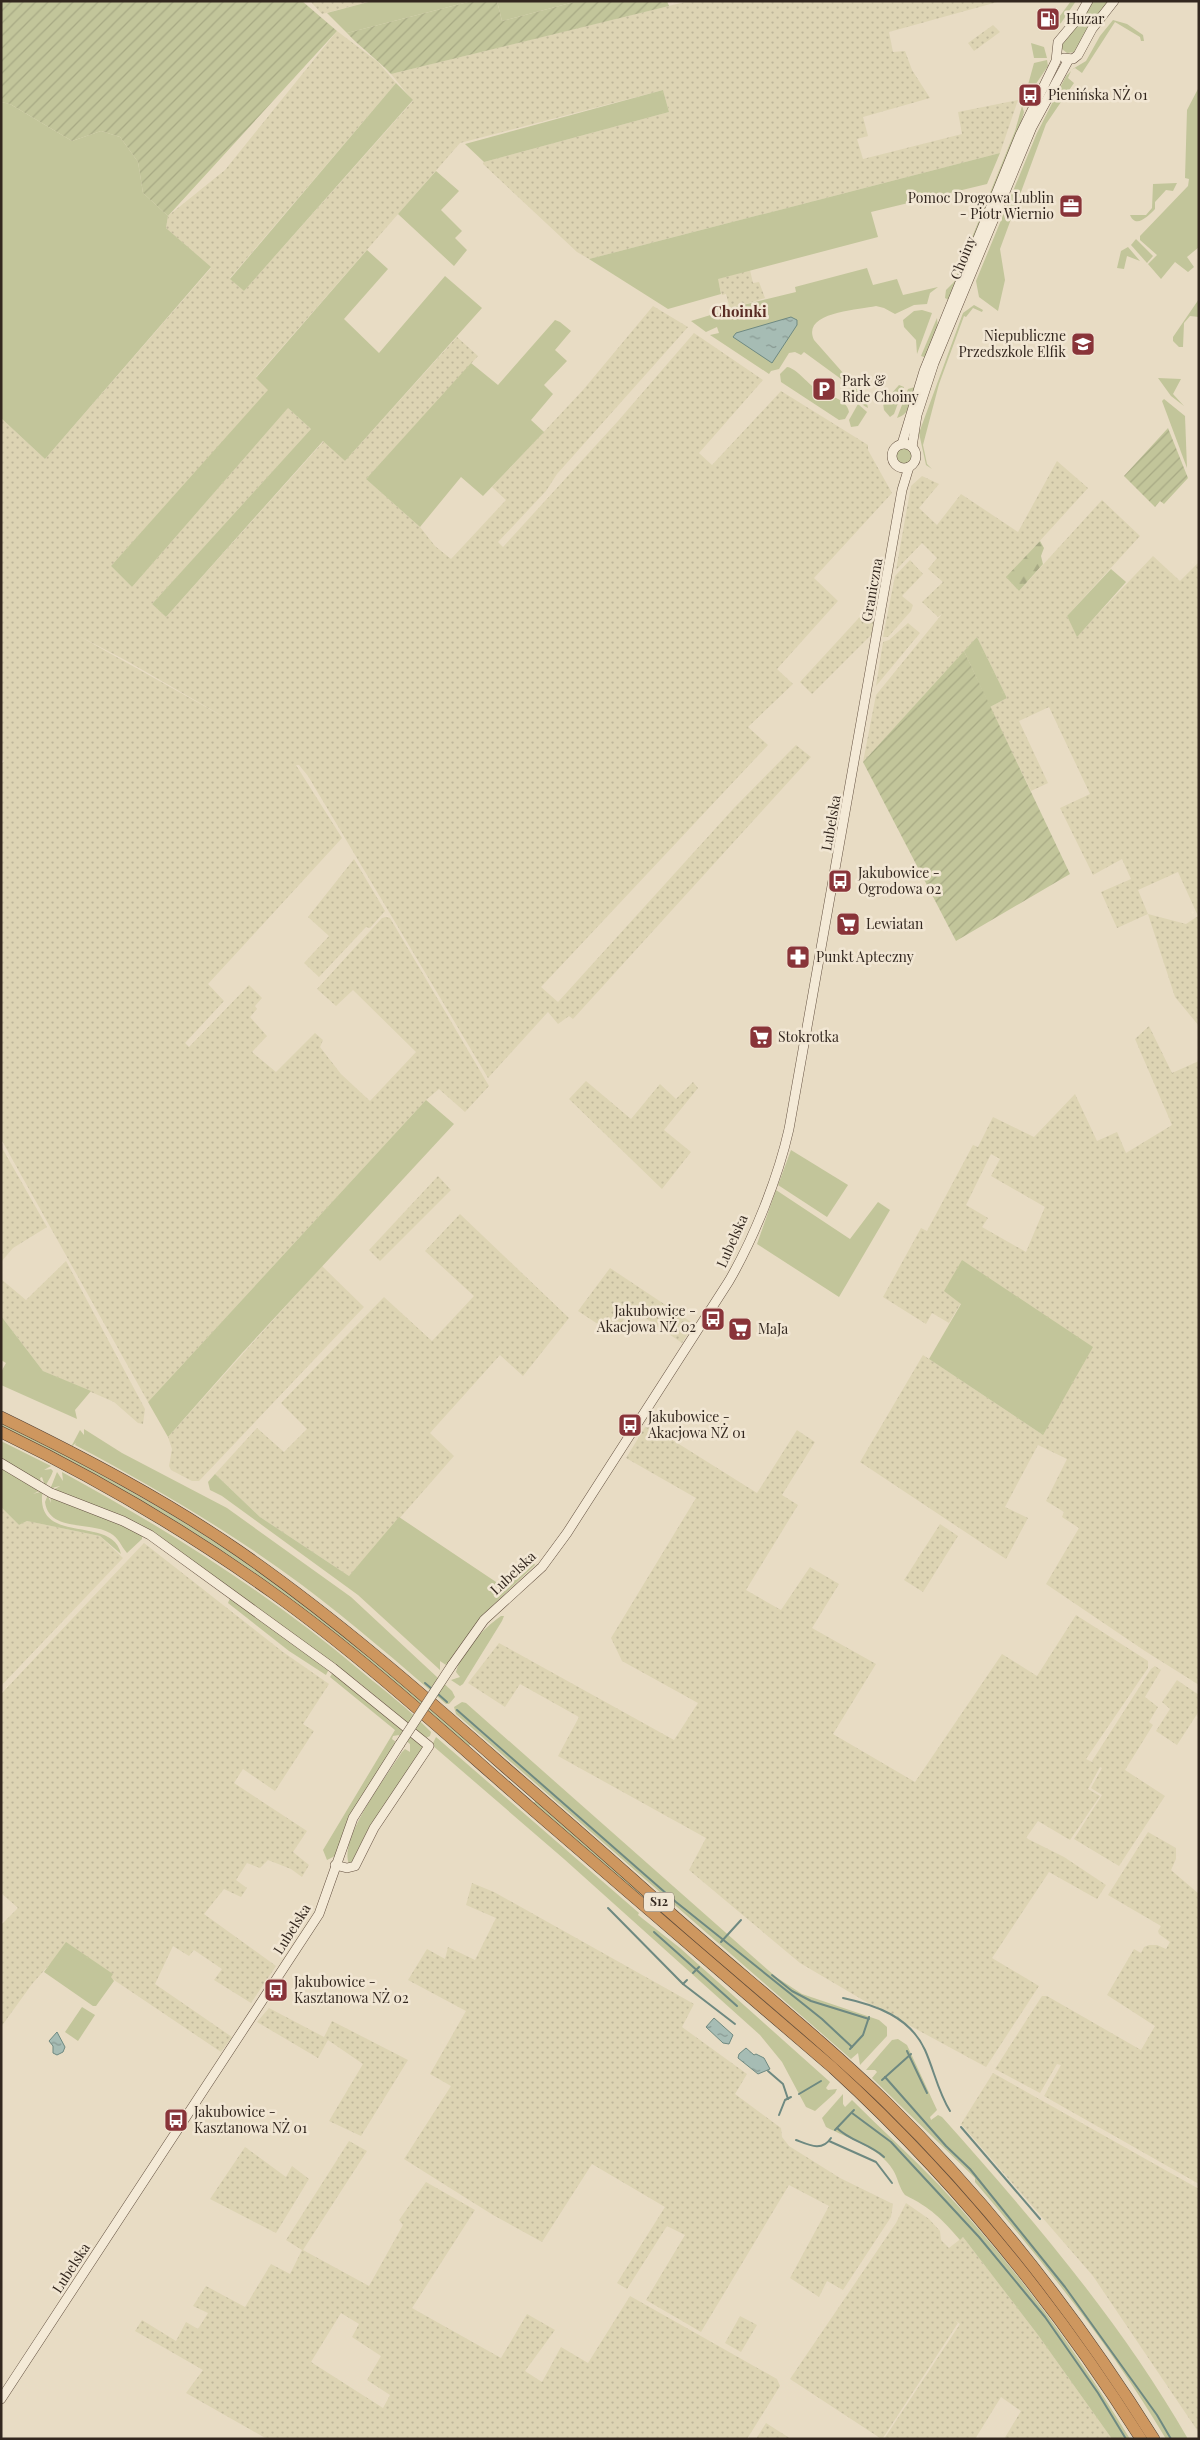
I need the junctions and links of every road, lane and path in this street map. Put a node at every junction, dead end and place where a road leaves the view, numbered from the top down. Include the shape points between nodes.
1 (1088, 1) edge
2 (1114, 1) edge
3 (1058, 51) junction
4 (1069, 59) junction
5 (902, 444) junction
6 (912, 447) junction
7 (909, 467) junction
8 (899, 468) junction
9 (902, 490) junction
10 (867, 695) joint
11 (1, 1417) edge
12 (1, 1432) edge
13 (1, 1463) edge
14 (335, 1866) junction
15 (1, 2399) edge
16 (1141, 2439) edge
17 (1154, 2439) edge

1 - 3 street, Choiny via 1059,40
2 - 4 street, Choiny via 1078,55
3 - 4 street
3 - 5 street, Choiny via 949,308 921,379
4 - 6 street, Choiny via 1035,120 934,363 917,415
5 - 6 street
5 - 8 street via 891,455
6 - 7 street via 916,459
7 - 8 street
7 - 9 street, Graniczna
8 - 9 street, Graniczna
9 - 10 street, Graniczna
10 - 14 street, Lubelska, bridge via 789,1129 747,1245 722,1293 557,1548 542,1567 484,1620 452,1665 353,1818
11 - 17 highway, S12 via 137,1488 236,1549 346,1630 856,2074 937,2156 1019,2249 1101,2358
12 - 16 highway, S12 via 159,1518 233,1565 342,1646 848,2082 1000,2245 1070,2334
13 - 14 street via 51,1493 130,1524 158,1541 340,1672 429,1746 374,1828 355,1866
14 - 15 street, Lubelska via 319,1914

